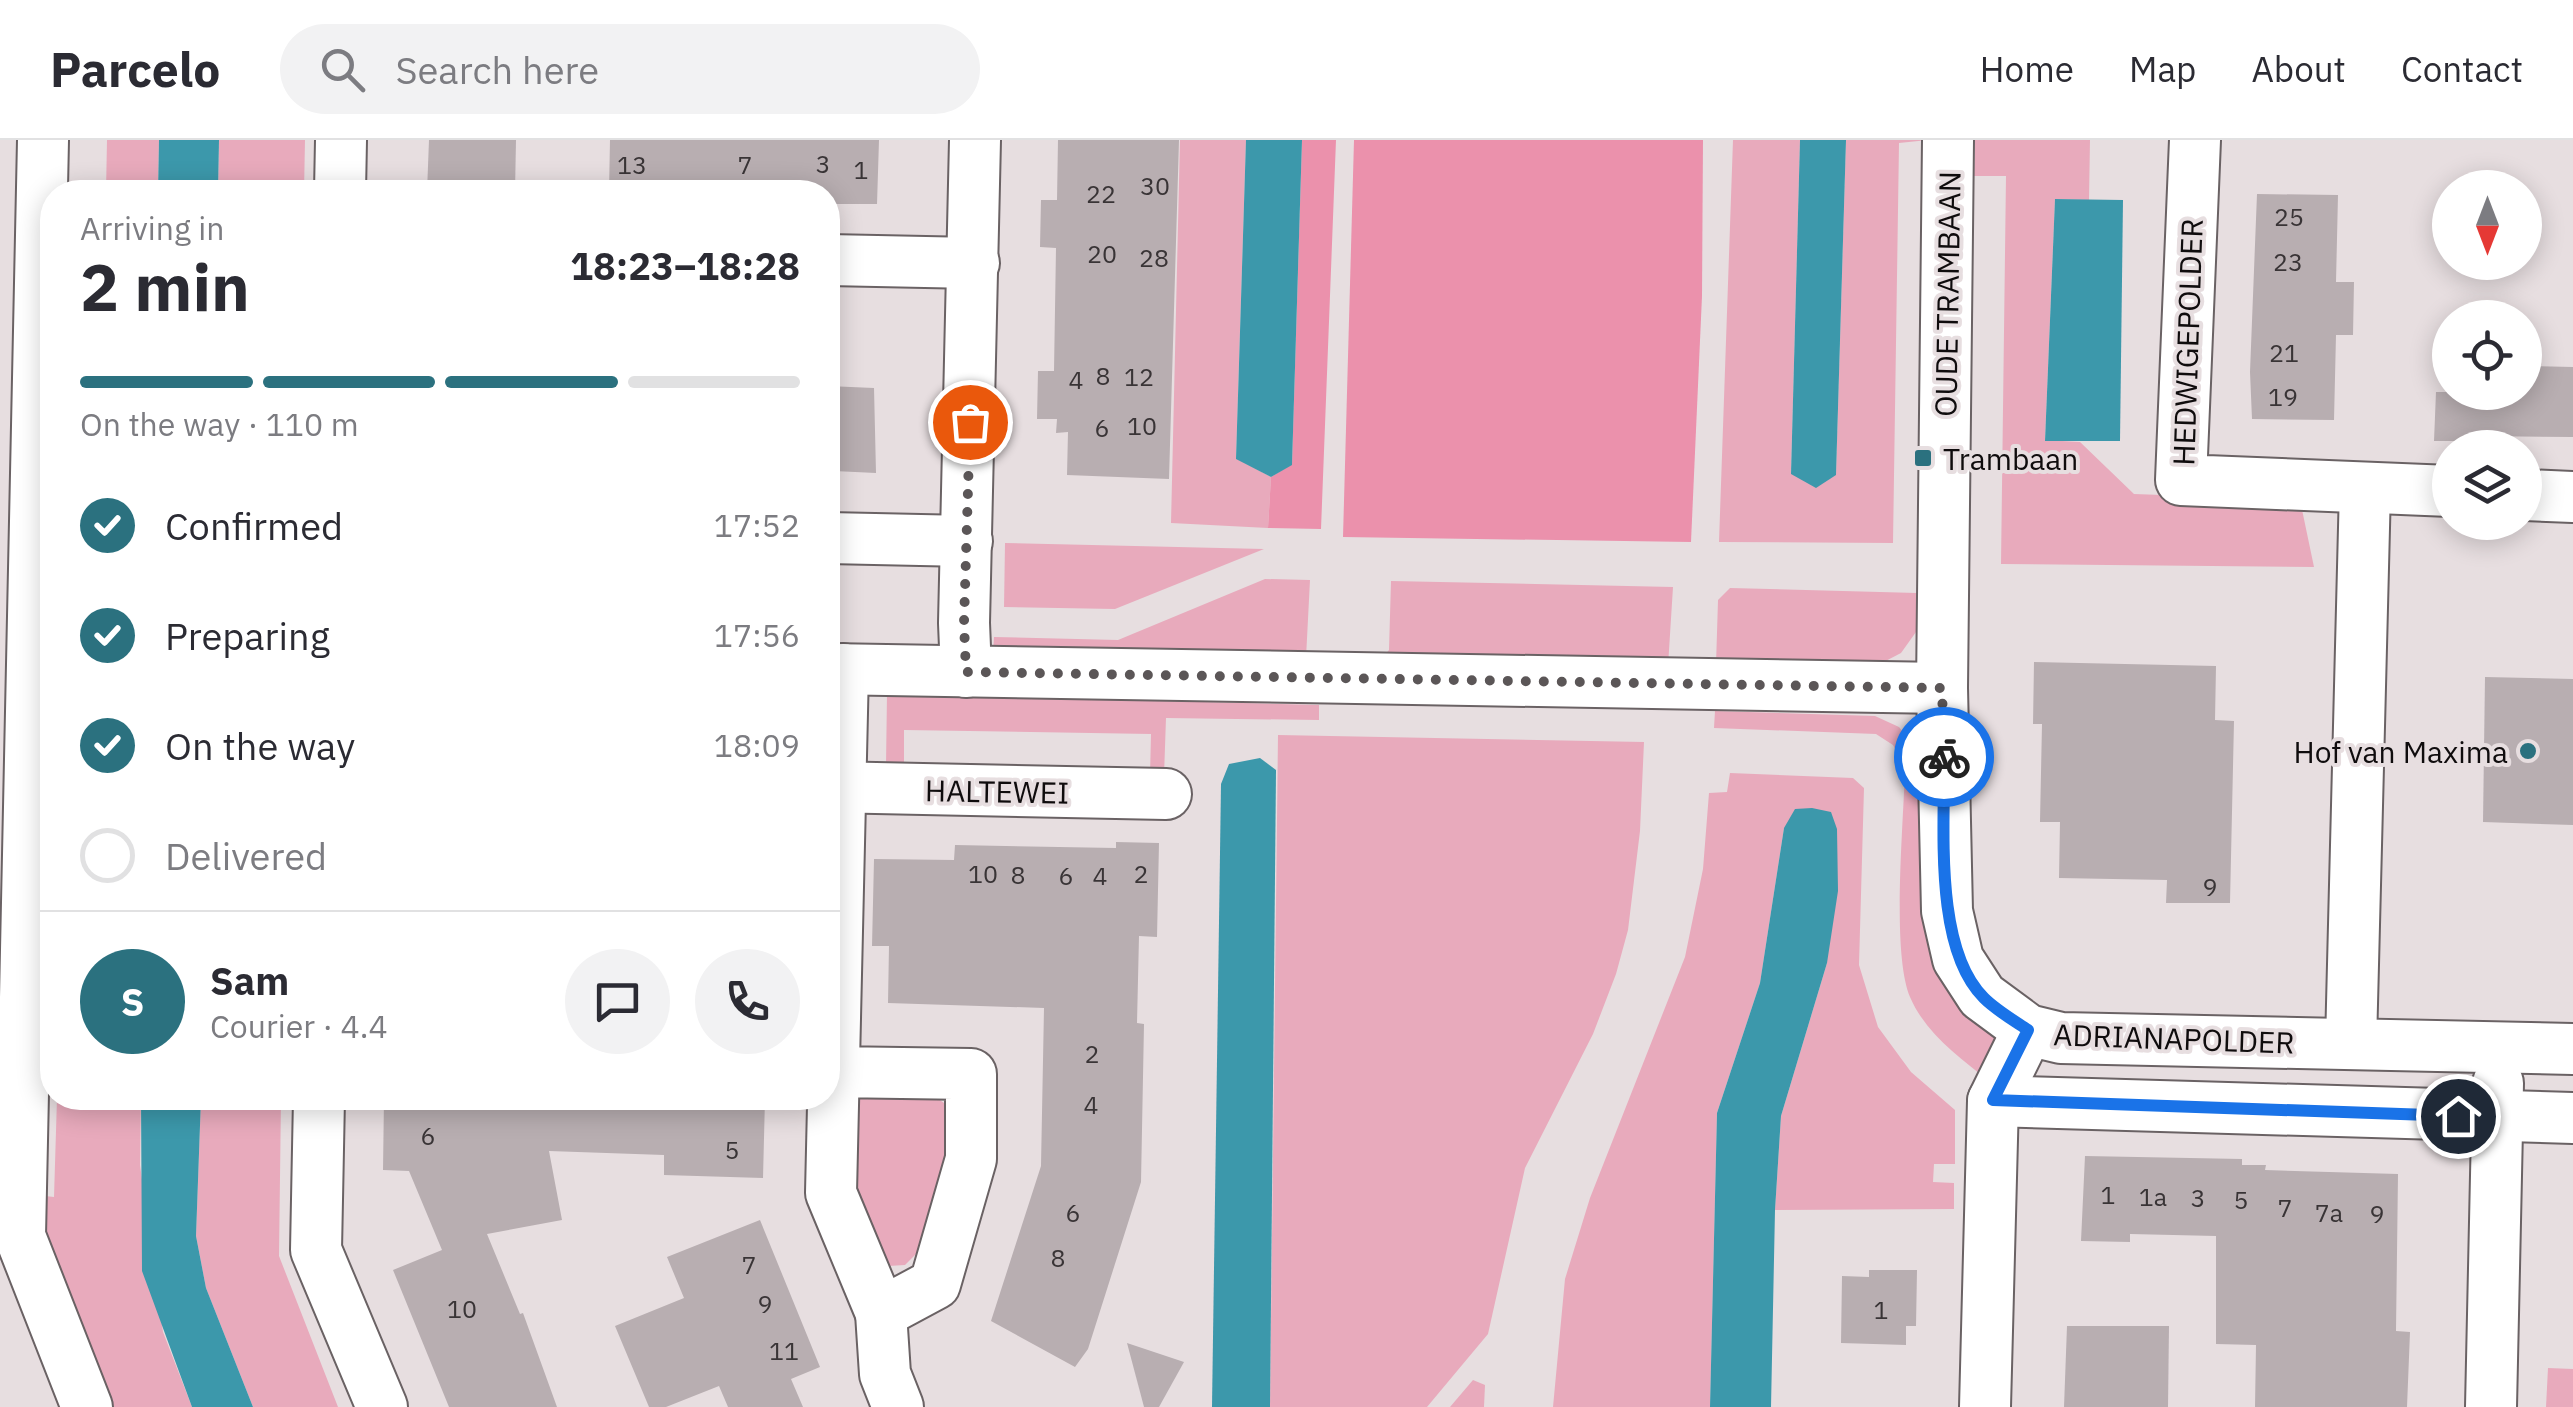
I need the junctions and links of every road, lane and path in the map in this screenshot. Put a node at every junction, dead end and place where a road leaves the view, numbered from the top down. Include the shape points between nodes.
1 (44, 140) edge
2 (341, 140) edge
3 (975, 140) edge
4 (1948, 140) edge
5 (2195, 140) edge
6 (43, 180) edge
7 (340, 180) edge
8 (840, 260) edge
9 (974, 263) junction
10 (40, 268) edge
11 (2364, 488) junction
12 (2432, 491) edge
13 (2542, 496) edge
14 (2573, 497) edge
15 (840, 538) edge
16 (967, 541) junction
17 (40, 554) edge
18 (840, 669) edge
19 (966, 672) junction
20 (1942, 688) junction
21 (40, 751) edge
22 (840, 787) edge
23 (1166, 794) dead end
24 (2028, 1030) junction
25 (2351, 1044) junction
26 (2500, 1048) junction
27 (2573, 1049) edge
28 (840, 1072) edge
29 (1993, 1100) junction
30 (319, 1110) edge
31 (833, 1110) edge
32 (2497, 1117) junction
33 (2573, 1118) edge
34 (881, 1314) junction
35 (88, 1407) edge
36 (382, 1407) edge
37 (898, 1407) edge
38 (1985, 1407) edge
39 (2490, 1407) edge

1 - 6 street
2 - 7 street
3 - 9 street
4 - 20 street, OUDE TRAMBAAN
5 - 11 street, HEDWIGEPOLDER via 2181,480
8 - 9 street
9 - 16 street
10 - 17 street via 35,429
11 - 12 street, HEDWIGEPOLDER
11 - 25 street
13 - 14 street
15 - 16 street
16 - 19 street
18 - 19 street
19 - 20 street
20 - 24 street, ADRIANAPOLDER via 1947,911 1958,959 1982,996
21 - 35 street via 20,1236
22 - 23 street, HALTEWEI
24 - 25 street, ADRIANAPOLDER via 2061,1038
24 - 29 street
25 - 26 street, ADRIANAPOLDER
26 - 27 street, ADRIANAPOLDER
26 - 32 street
28 - 34 street via 971,1074 971,1160 935,1284
29 - 32 street
29 - 38 street
30 - 36 street via 316,1250
31 - 34 street via 832,1193
32 - 33 street
32 - 39 street
34 - 37 street via 885,1374

